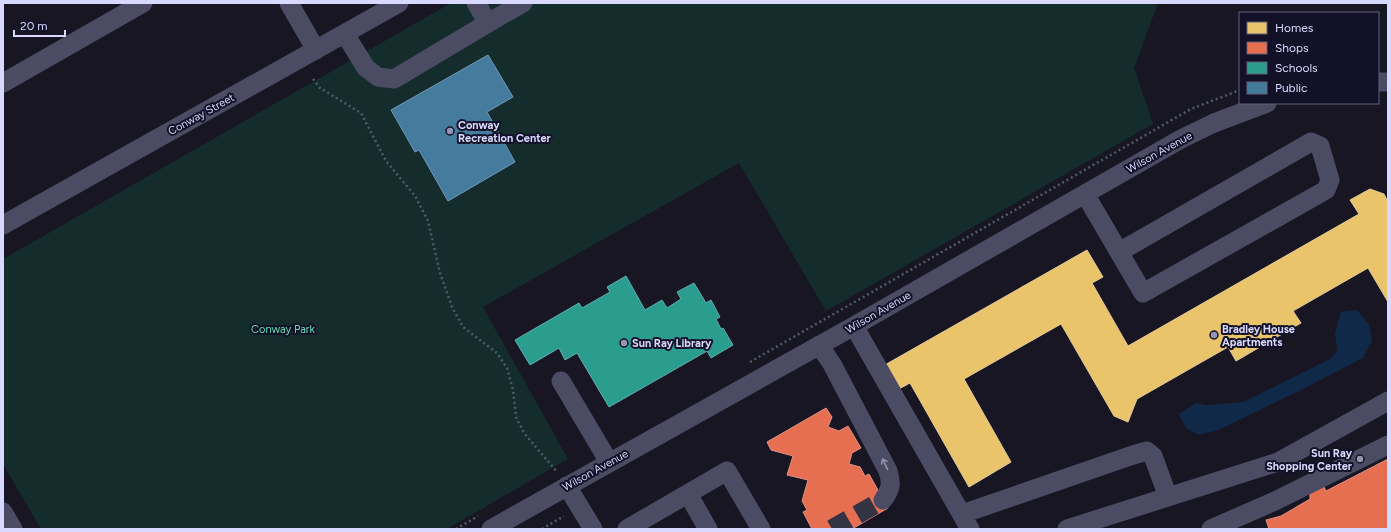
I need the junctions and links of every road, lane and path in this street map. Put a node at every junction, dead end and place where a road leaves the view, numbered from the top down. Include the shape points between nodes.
1 (143, 3) edge
2 (289, 3) edge
3 (399, 3) edge
4 (476, 3) edge
5 (523, 3) edge
6 (488, 23) junction
7 (345, 34) junction
8 (316, 50) junction
9 (313, 79) dead end
10 (3, 83) edge
11 (1239, 90) edge
12 (1264, 104) edge
13 (1085, 194) junction
14 (3, 225) edge
15 (1119, 252) junction
16 (854, 326) junction
17 (819, 346) junction
18 (749, 362) dead end
19 (560, 381) dead end
20 (1388, 401) edge
21 (1388, 445) edge
22 (609, 462) junction
23 (550, 475) dead end
24 (562, 475) junction
25 (688, 494) junction
26 (1168, 497) junction
27 (883, 500) tunnel mouth
28 (3, 512) edge
29 (564, 515) dead end
30 (966, 522) edge
31 (650, 523) edge
32 (492, 524) edge
33 (13, 529) edge
34 (456, 529) edge
35 (542, 529) edge
36 (593, 529) edge
37 (627, 529) edge
38 (708, 529) edge
39 (761, 529) edge
40 (1066, 529) edge
41 (1211, 529) edge

1 - 10 street
2 - 8 street
3 - 7 street, Conway Street
4 - 6 street
5 - 6 street
6 - 7 street via 394,78 378,77 366,68
7 - 8 street, Conway Street
8 - 14 street, Conway Street
9 - 24 path via 320,88 360,113 386,160 415,196 428,221 440,273 452,307 463,326 497,353 507,368 516,417 524,433
11 - 18 path via 1191,108
12 - 13 street, Wilson Avenue via 1188,136
13 - 15 street
13 - 16 street, Wilson Avenue
15 - 15 street via 1143,293 1326,190 1330,180 1320,146 1311,142
16 - 17 street, Wilson Avenue
16 - 30 street
17 - 22 street, Wilson Avenue
27 -> 17 street via 889,492 891,481 888,470 832,364
19 - 22 street
20 - 26 street via 1278,462
21 - 41 street via 1275,501
22 - 24 street, Wilson Avenue
23 - 24 path
24 - 32 street, Wilson Avenue
24 - 36 street
25 - 31 street
25 - 38 street
25 - 39 street via 727,471
26 - 30 street via 1153,456 1147,451
26 - 40 street
28 - 33 street
29 - 35 path
31 - 37 street
32 - 34 path

